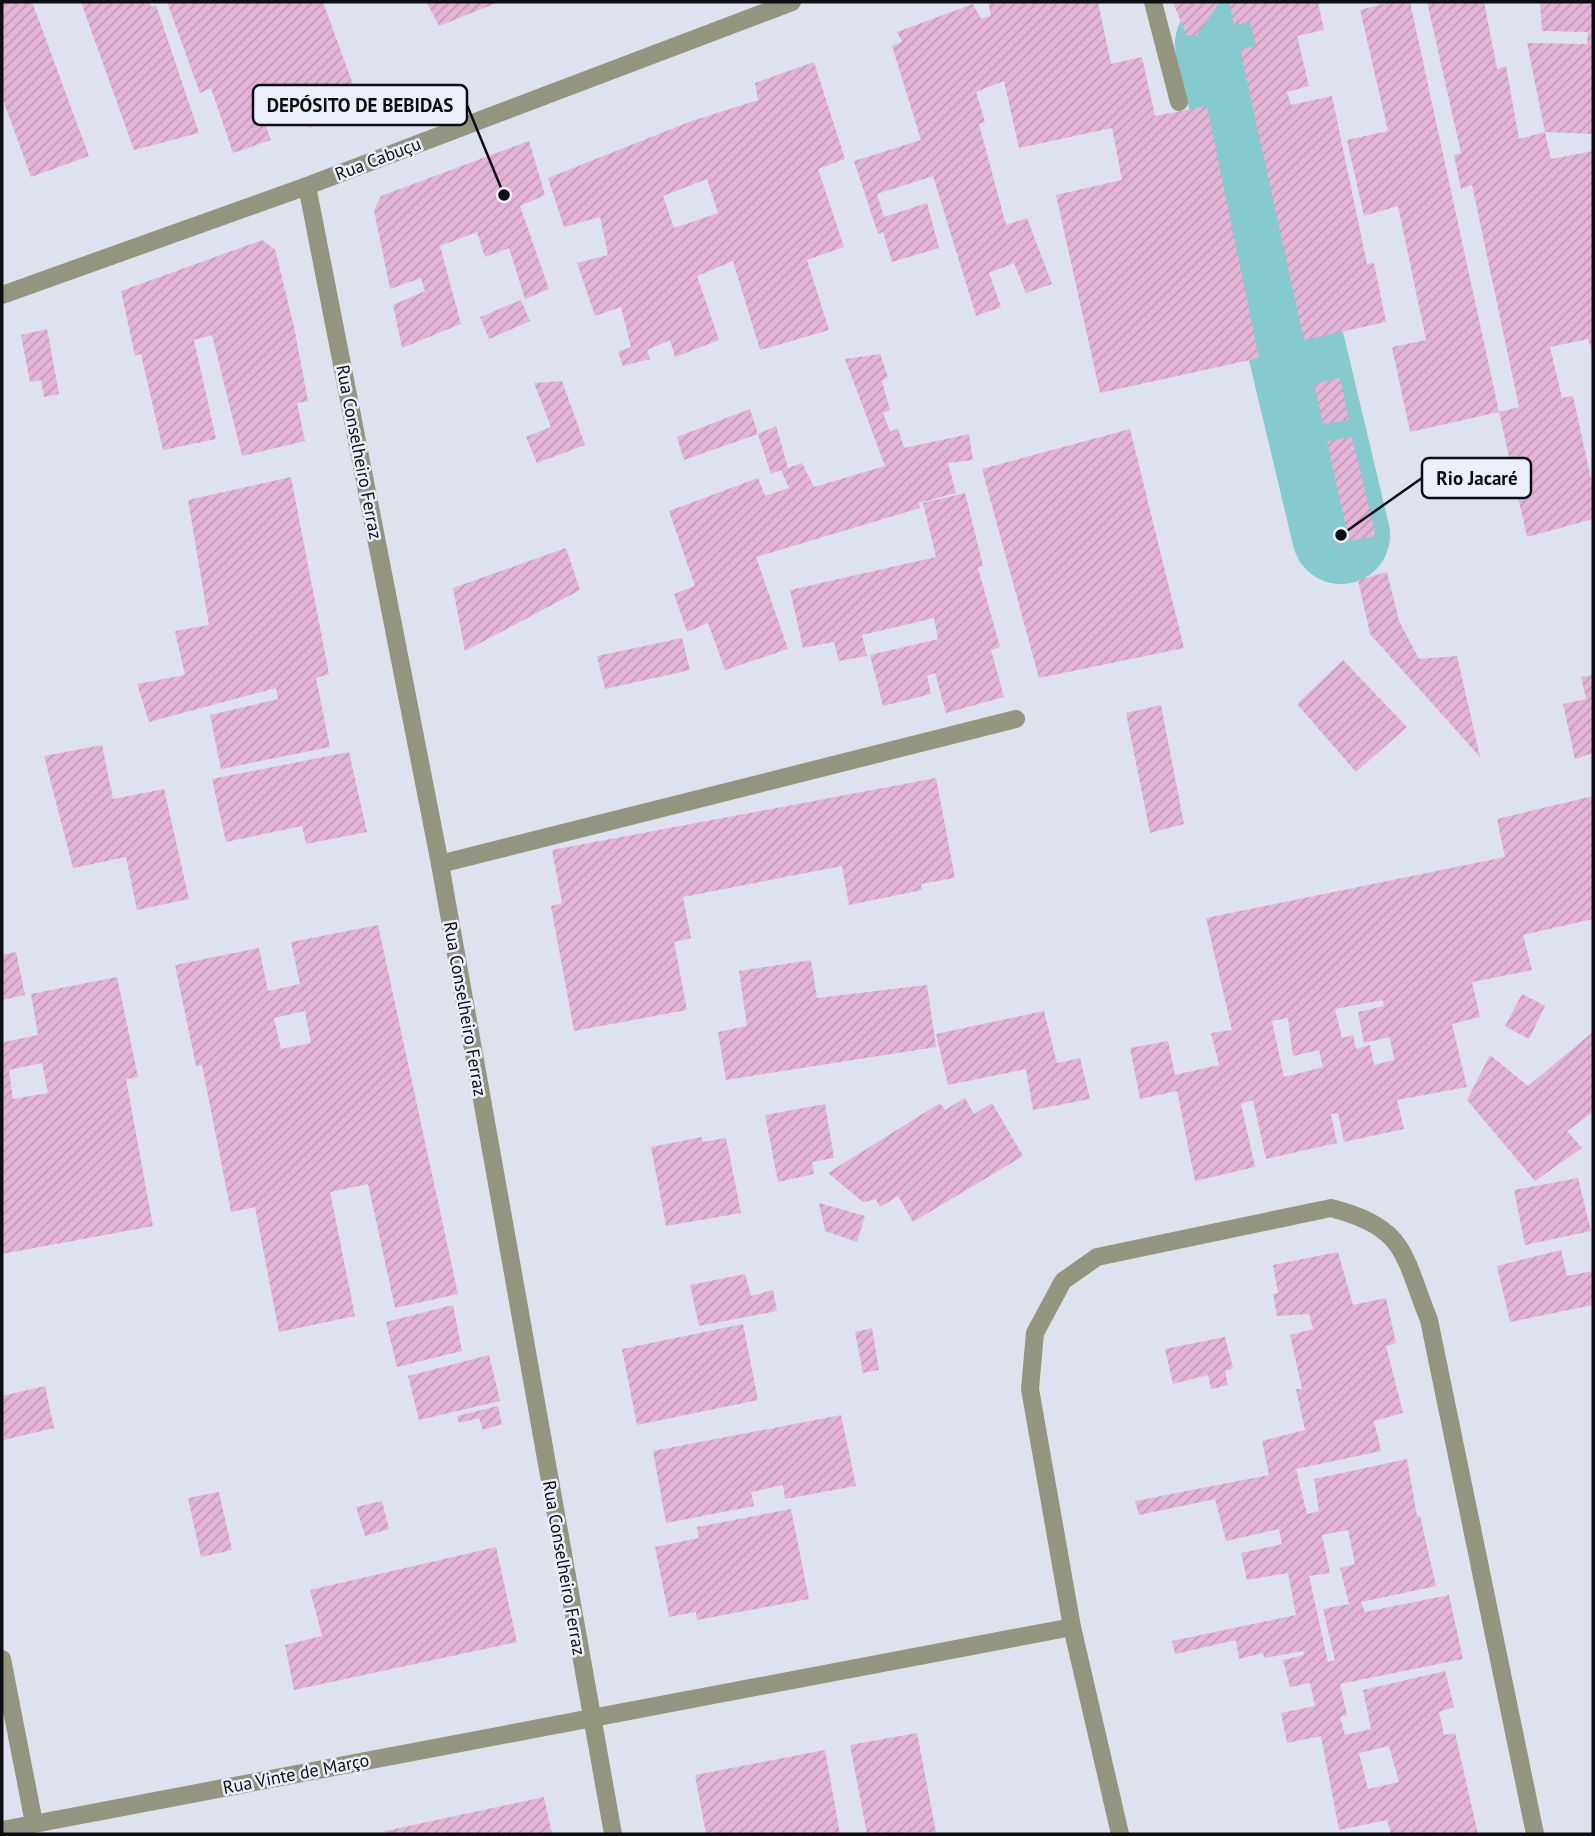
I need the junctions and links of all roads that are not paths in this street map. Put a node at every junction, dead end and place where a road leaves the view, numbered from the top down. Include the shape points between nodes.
1 (1153, 2) edge
2 (782, 4) edge
3 (1179, 102) dead end
4 (307, 186) junction
5 (2, 295) edge
6 (1016, 719) dead end
7 (440, 864) junction
8 (1072, 1627) junction
9 (2, 1659) edge
10 (590, 1719) junction
11 (34, 1824) junction
12 (2, 1830) edge
13 (613, 1834) edge
14 (1120, 1834) edge
15 (1535, 1834) edge

1 - 3 street
2 - 4 street, Rua Cabuçu
4 - 5 street, Rua Cabuçu
4 - 7 street, Rua Conselheiro Ferraz
6 - 7 street
7 - 10 street, Rua Conselheiro Ferraz
8 - 10 street, Rua Vinte de Março
8 - 14 street
8 - 15 street via 1030,1389 1035,1333 1063,1281 1097,1257 1294,1214 1331,1208 1366,1217 1397,1239 1429,1320
9 - 11 street
10 - 11 street, Rua Vinte de Março
10 - 13 street, Rua Conselheiro Ferraz
11 - 12 street, Rua Vinte de Março

